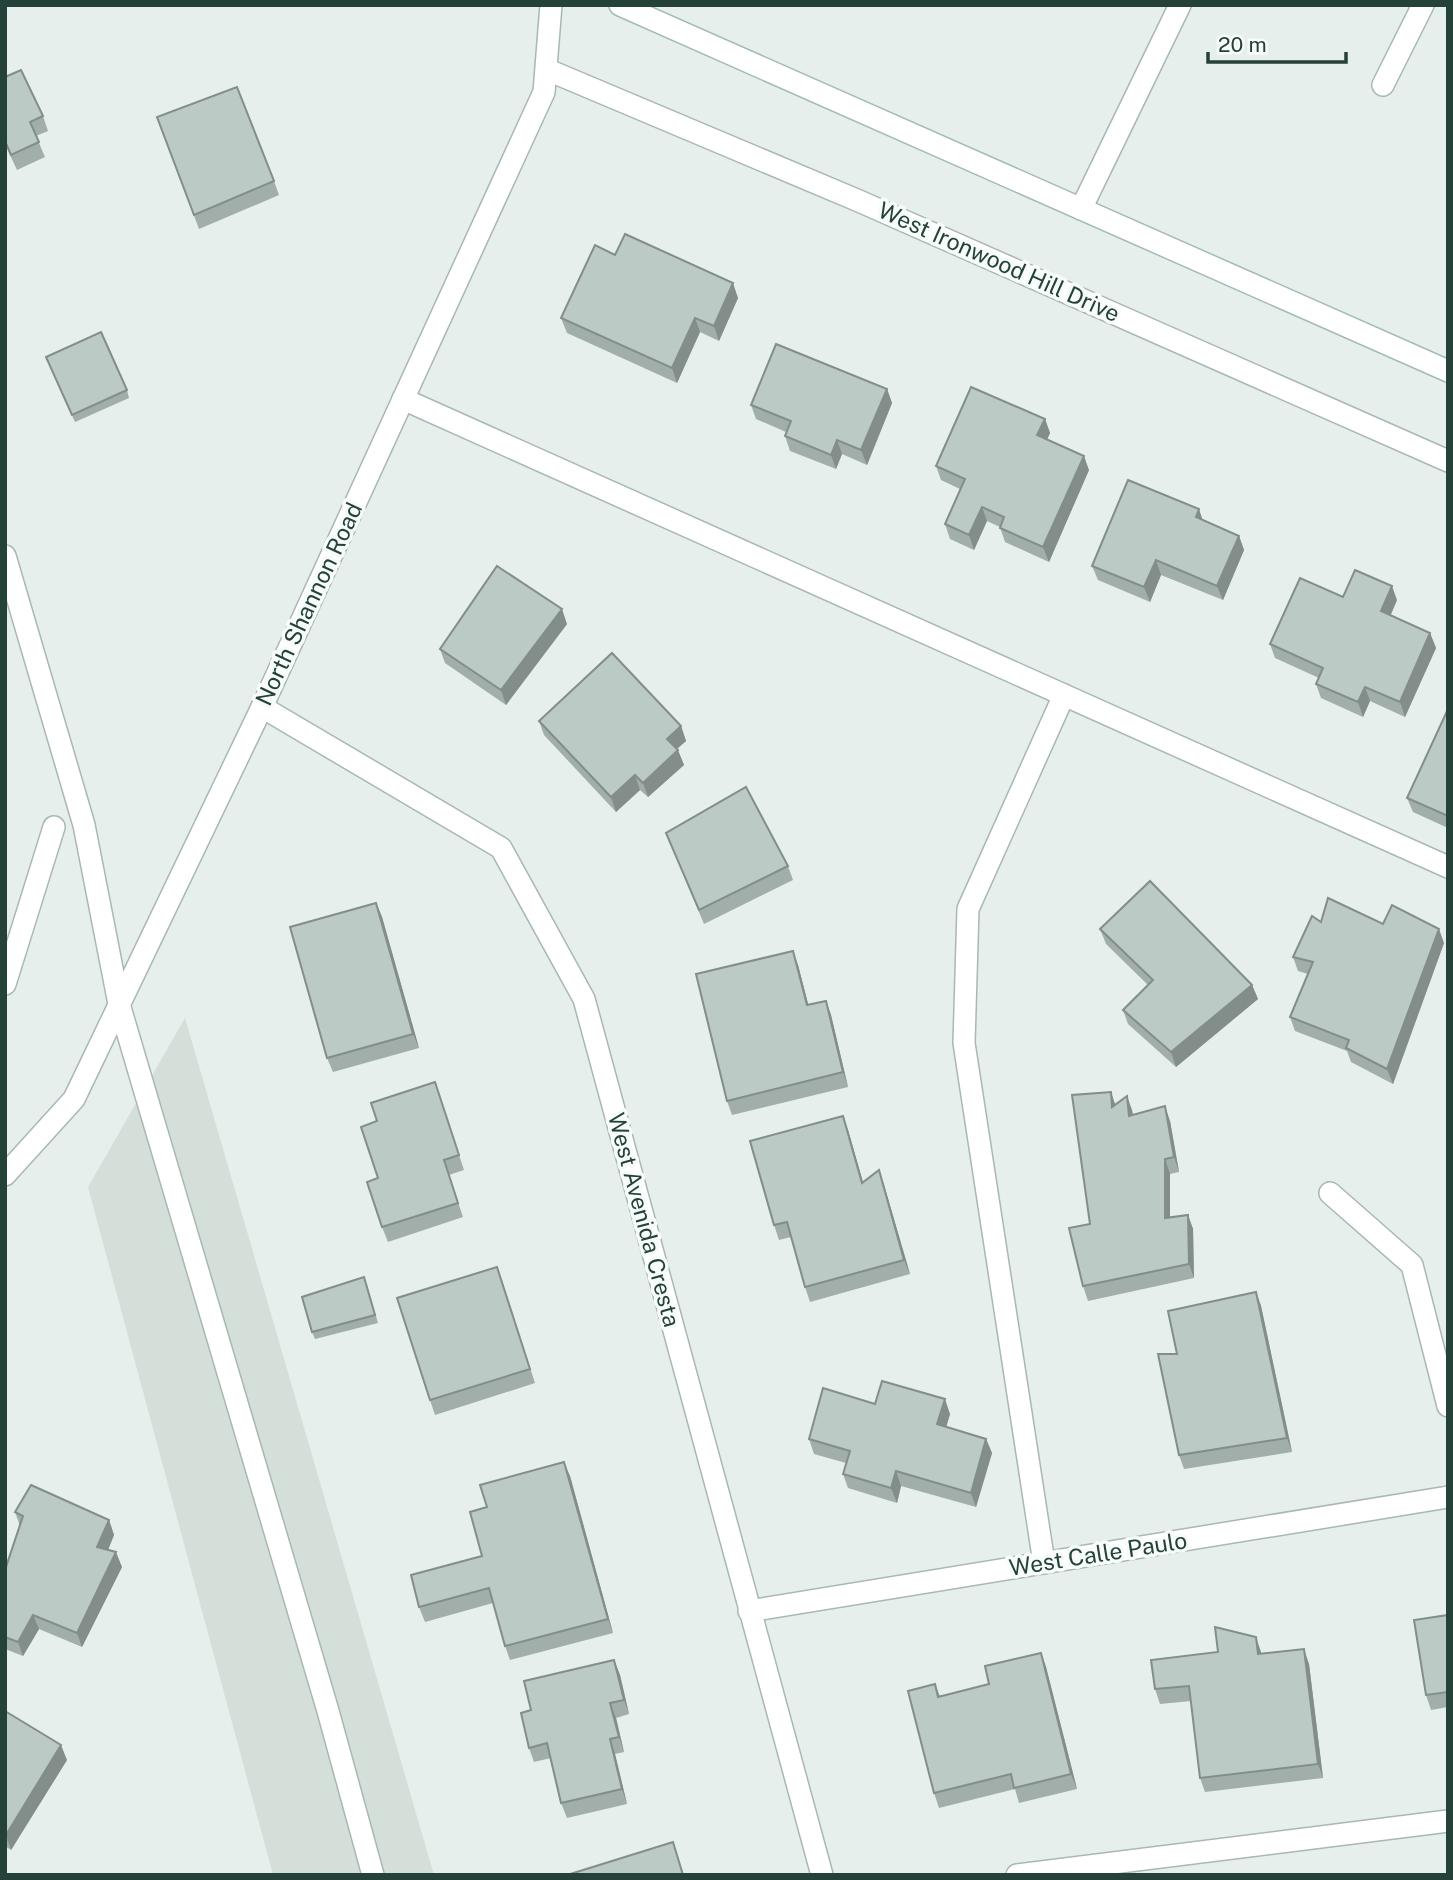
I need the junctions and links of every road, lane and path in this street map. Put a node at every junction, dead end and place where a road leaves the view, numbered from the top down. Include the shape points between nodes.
1 (551, 5) edge
2 (620, 5) edge
3 (1180, 5) edge
4 (1423, 5) edge
5 (548, 70) junction
6 (1382, 85) dead end
7 (1081, 209) junction
8 (1448, 371) edge
9 (403, 399) junction
10 (1448, 461) edge
11 (5, 556) edge
12 (1064, 695) junction
13 (262, 707) junction
14 (54, 827) dead end
15 (1448, 867) edge
16 (5, 984) edge
17 (119, 1004) junction
18 (5, 1175) edge
19 (1331, 1193) dead end
20 (1448, 1406) edge
21 (1448, 1497) edge
22 (1044, 1563) junction
23 (749, 1611) junction
24 (1448, 1821) edge
25 (373, 1875) edge
26 (822, 1875) edge
27 (1017, 1875) edge

1 - 5 street, North Shannon Road
2 - 7 street
3 - 7 street
4 - 6 street
5 - 9 street, North Shannon Road via 544,92
5 - 10 street, West Ironwood Hill Drive via 872,206
7 - 8 street
9 - 12 street
9 - 13 street, North Shannon Road
11 - 17 street via 84,825
12 - 15 street
12 - 22 street via 968,909 964,1043
13 - 17 street, North Shannon Road
13 - 23 street, West Avenida Cresta via 501,848 584,999
14 - 16 street
17 - 18 street, North Shannon Road via 74,1099
17 - 25 street
19 - 20 street via 1412,1265
21 - 22 street, West Calle Paulo
22 - 23 street, West Calle Paulo
23 - 26 street, West Avenida Cresta
24 - 27 street

